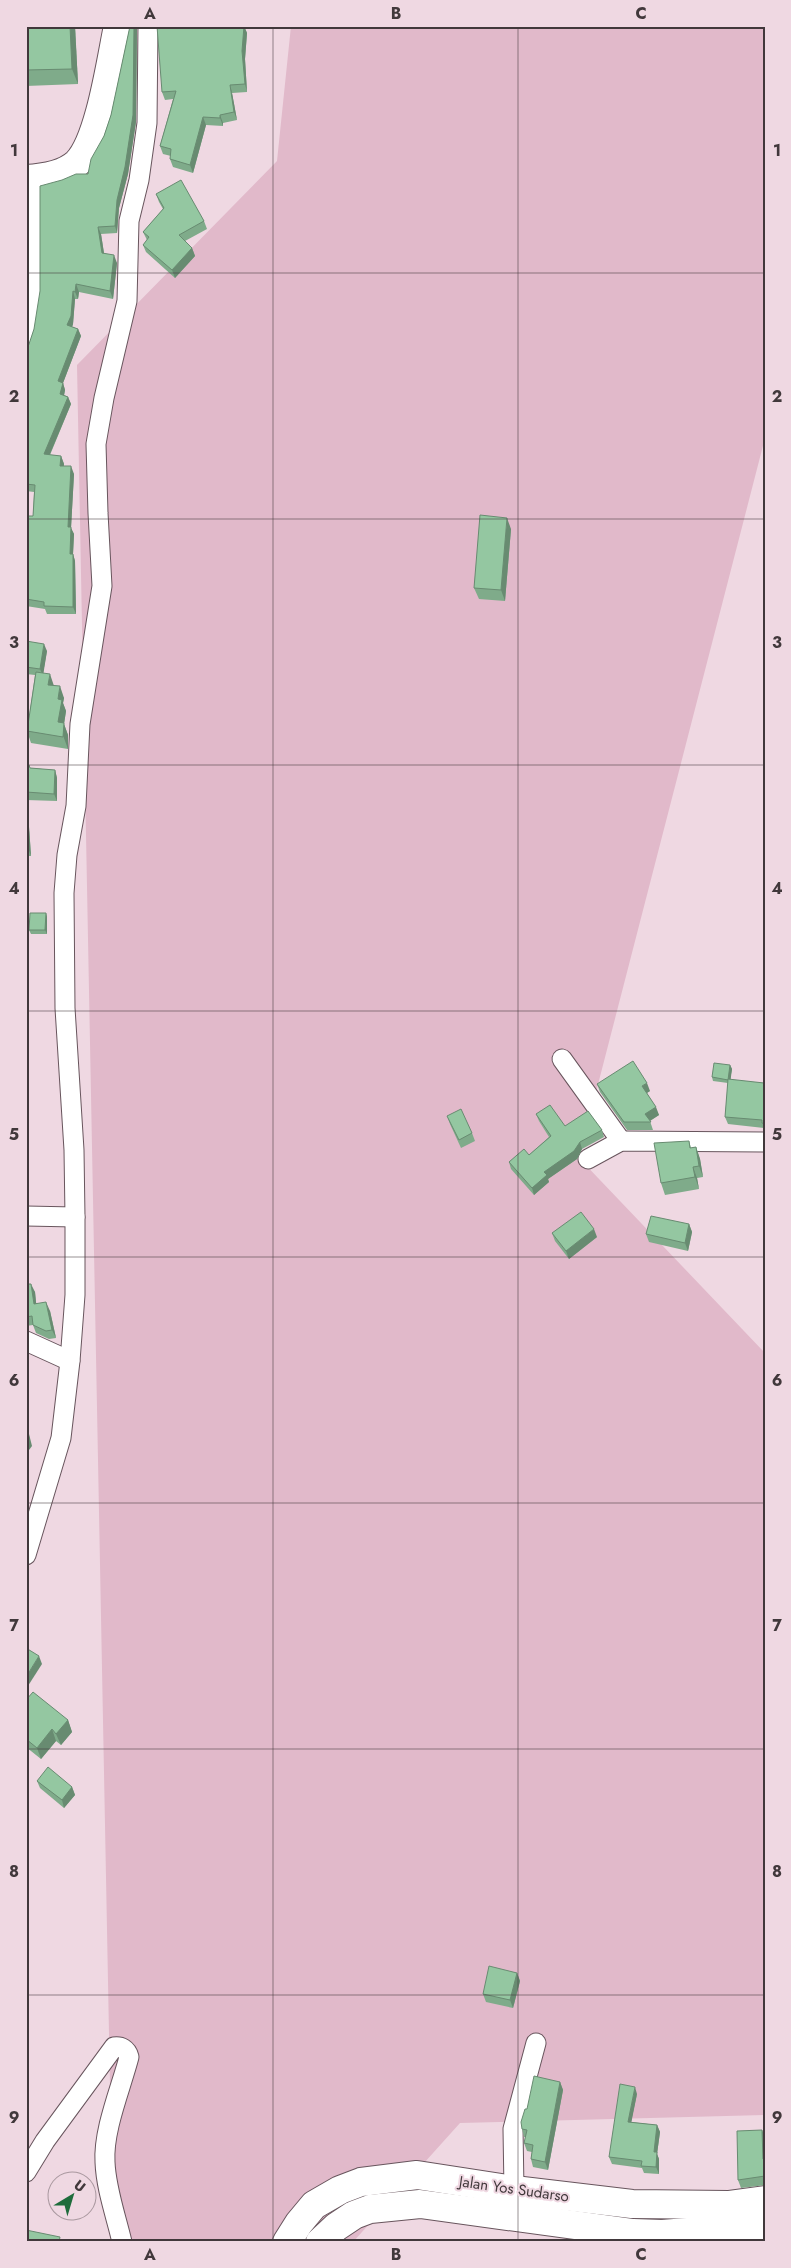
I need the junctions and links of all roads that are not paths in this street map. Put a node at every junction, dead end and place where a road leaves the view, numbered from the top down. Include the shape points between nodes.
1 (118, 26) edge
2 (148, 26) edge
3 (29, 179) edge
4 (26, 335) edge
5 (562, 1059) dead end
6 (621, 1141) junction
7 (765, 1142) edge
8 (588, 1160) dead end
9 (26, 1216) edge
10 (75, 1217) junction
11 (26, 1341) edge
12 (70, 1361) junction
13 (29, 1534) edge
14 (26, 1555) edge
15 (536, 2043) dead end
16 (26, 2172) edge
17 (514, 2190) junction
18 (765, 2200) edge
19 (765, 2226) edge
20 (662, 2238) edge
21 (122, 2242) edge
22 (288, 2242) edge
23 (320, 2242) edge

1 - 3 highway via 88,146 77,162 66,170 52,176
2 - 10 street via 147,123 130,222 127,301 96,444 102,586 80,724 76,806 64,893 64,1008 74,1150
3 - 4 street via 32,297
5 - 6 street
6 - 7 street
6 - 8 street
9 - 10 street
10 - 12 street via 75,1295
11 - 12 street
12 - 13 street via 61,1438
13 - 14 street
15 - 17 street via 513,2129
16 - 21 street via 114,2047 125,2049 129,2057 108,2136 105,2160
17 - 18 highway, Jalan Yos Sudarso via 632,2204 728,2205
17 - 22 highway, Jalan Yos Sudarso via 417,2175 361,2182 314,2205
19 - 20 highway, Jalan Yos Sudarso
20 - 23 highway, Jalan Yos Sudarso via 420,2204 370,2209 354,2215 336,2226

